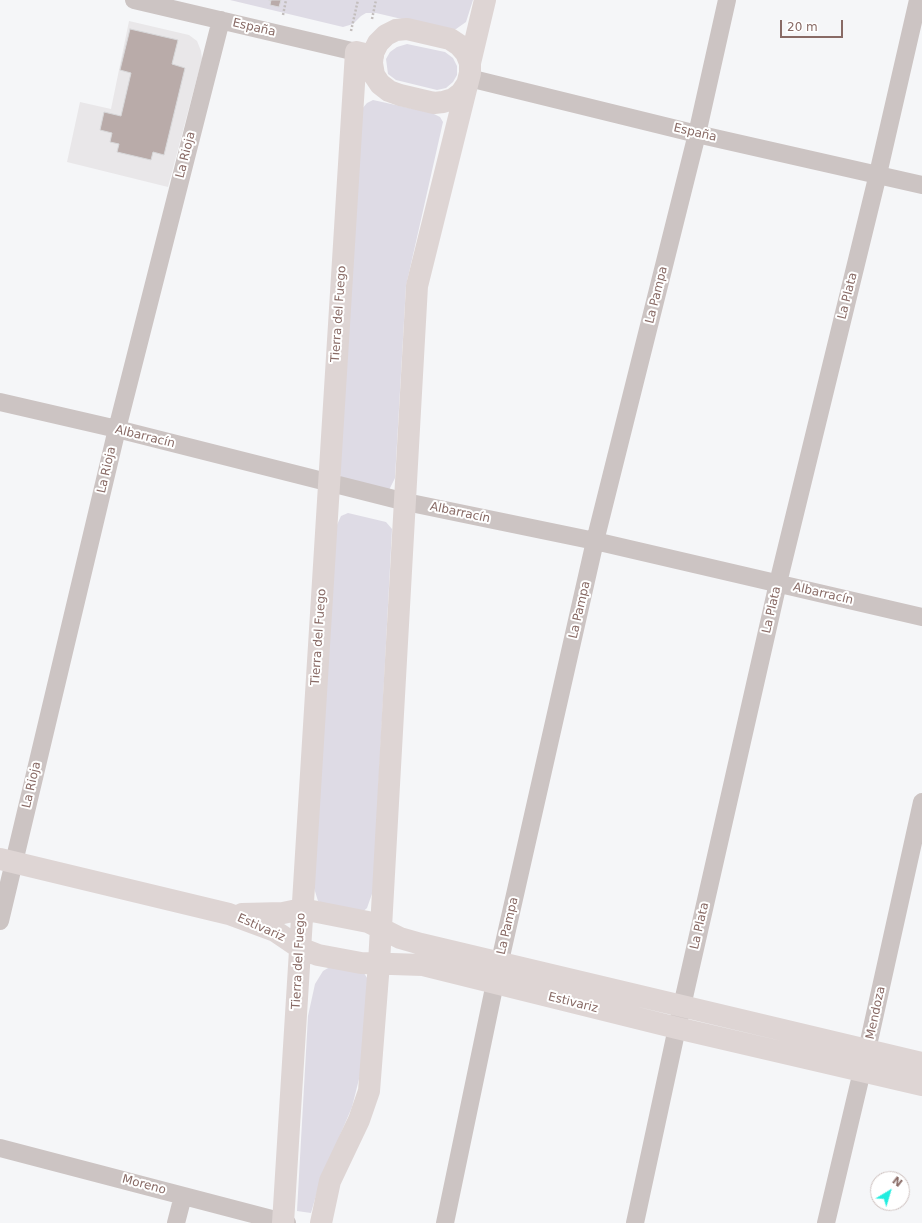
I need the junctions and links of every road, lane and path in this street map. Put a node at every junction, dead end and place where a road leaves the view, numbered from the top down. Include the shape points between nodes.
1 (134, 0) edge
2 (358, 0) edge
3 (485, 0) edge
4 (727, 0) edge
5 (918, 0) edge
6 (221, 20) junction
7 (359, 52) junction
8 (469, 75) junction
9 (697, 134) junction
10 (878, 174) junction
11 (922, 184) edge
12 (0, 402) edge
13 (117, 429) junction
14 (328, 484) junction
15 (406, 502) junction
16 (595, 541) junction
17 (778, 584) junction
18 (922, 617) edge
19 (922, 802) edge
20 (7, 861) edge
21 (302, 909) junction
22 (229, 914) junction
23 (0, 921) edge
24 (381, 927) junction
25 (300, 948) junction
26 (379, 963) junction
27 (497, 973) junction
28 (682, 1007) junction
29 (677, 1028) junction
30 (867, 1050) junction
31 (922, 1063) edge
32 (862, 1071) junction
33 (922, 1085) edge
34 (0, 1148) edge
35 (183, 1196) junction
36 (176, 1223) edge
37 (285, 1223) edge
38 (321, 1223) edge
39 (445, 1223) edge
40 (635, 1223) edge
41 (826, 1223) edge

1 - 6 street, España
2 - 7 path
3 - 8 main road
4 - 9 street, La Pampa
5 - 10 street, La Plata
6 - 7 street, España
6 - 13 street, La Rioja
7 - 8 main road via 396,30 407,29 450,39 459,44 466,53
7 - 8 main road via 372,64 374,75 389,91 434,103 453,99 461,93
7 - 14 main road, Tierra del Fuego
8 - 9 street, España
8 - 15 main road via 417,286
9 - 10 street, España
9 - 16 street, La Pampa
10 - 11 street, España
10 - 17 street, La Plata
12 - 13 street, Albarracín
13 - 14 street, Albarracín
13 - 20 street, La Rioja
14 - 15 street, Albarracín
14 - 21 main road, Tierra del Fuego
15 - 16 street, Albarracín
15 - 24 main road
16 - 17 street, Albarracín
16 - 27 street, La Pampa
17 - 18 street, Albarracín
17 - 28 street, La Plata
19 - 30 street, Mendoza
20 - 22 main road, Estivariz
20 - 23 street, La Rioja
21 - 22 main road, Estivariz via 283,913
21 - 24 main road, Estivariz
21 - 25 main road, Tierra del Fuego
22 - 25 main road, Estivariz via 274,931
24 - 26 main road
24 - 27 main road, Estivariz via 400,938
25 - 26 main road, Estivariz via 318,955 361,963
25 - 37 main road, Tierra del Fuego
26 - 27 main road, Estivariz
26 - 38 main road via 369,1091 359,1120 330,1181
27 - 28 main road, Estivariz
27 - 29 main road, Estivariz
27 - 39 street, La Pampa
28 - 29 street, La Plata
28 - 30 main road, Estivariz
29 - 32 main road, Estivariz
29 - 40 street, La Plata
30 - 31 main road, Estivariz
30 - 32 street, Mendoza
32 - 33 main road, Estivariz
32 - 41 street, Mendoza
34 - 35 street, Moreno
35 - 36 street
35 - 37 street, Moreno

